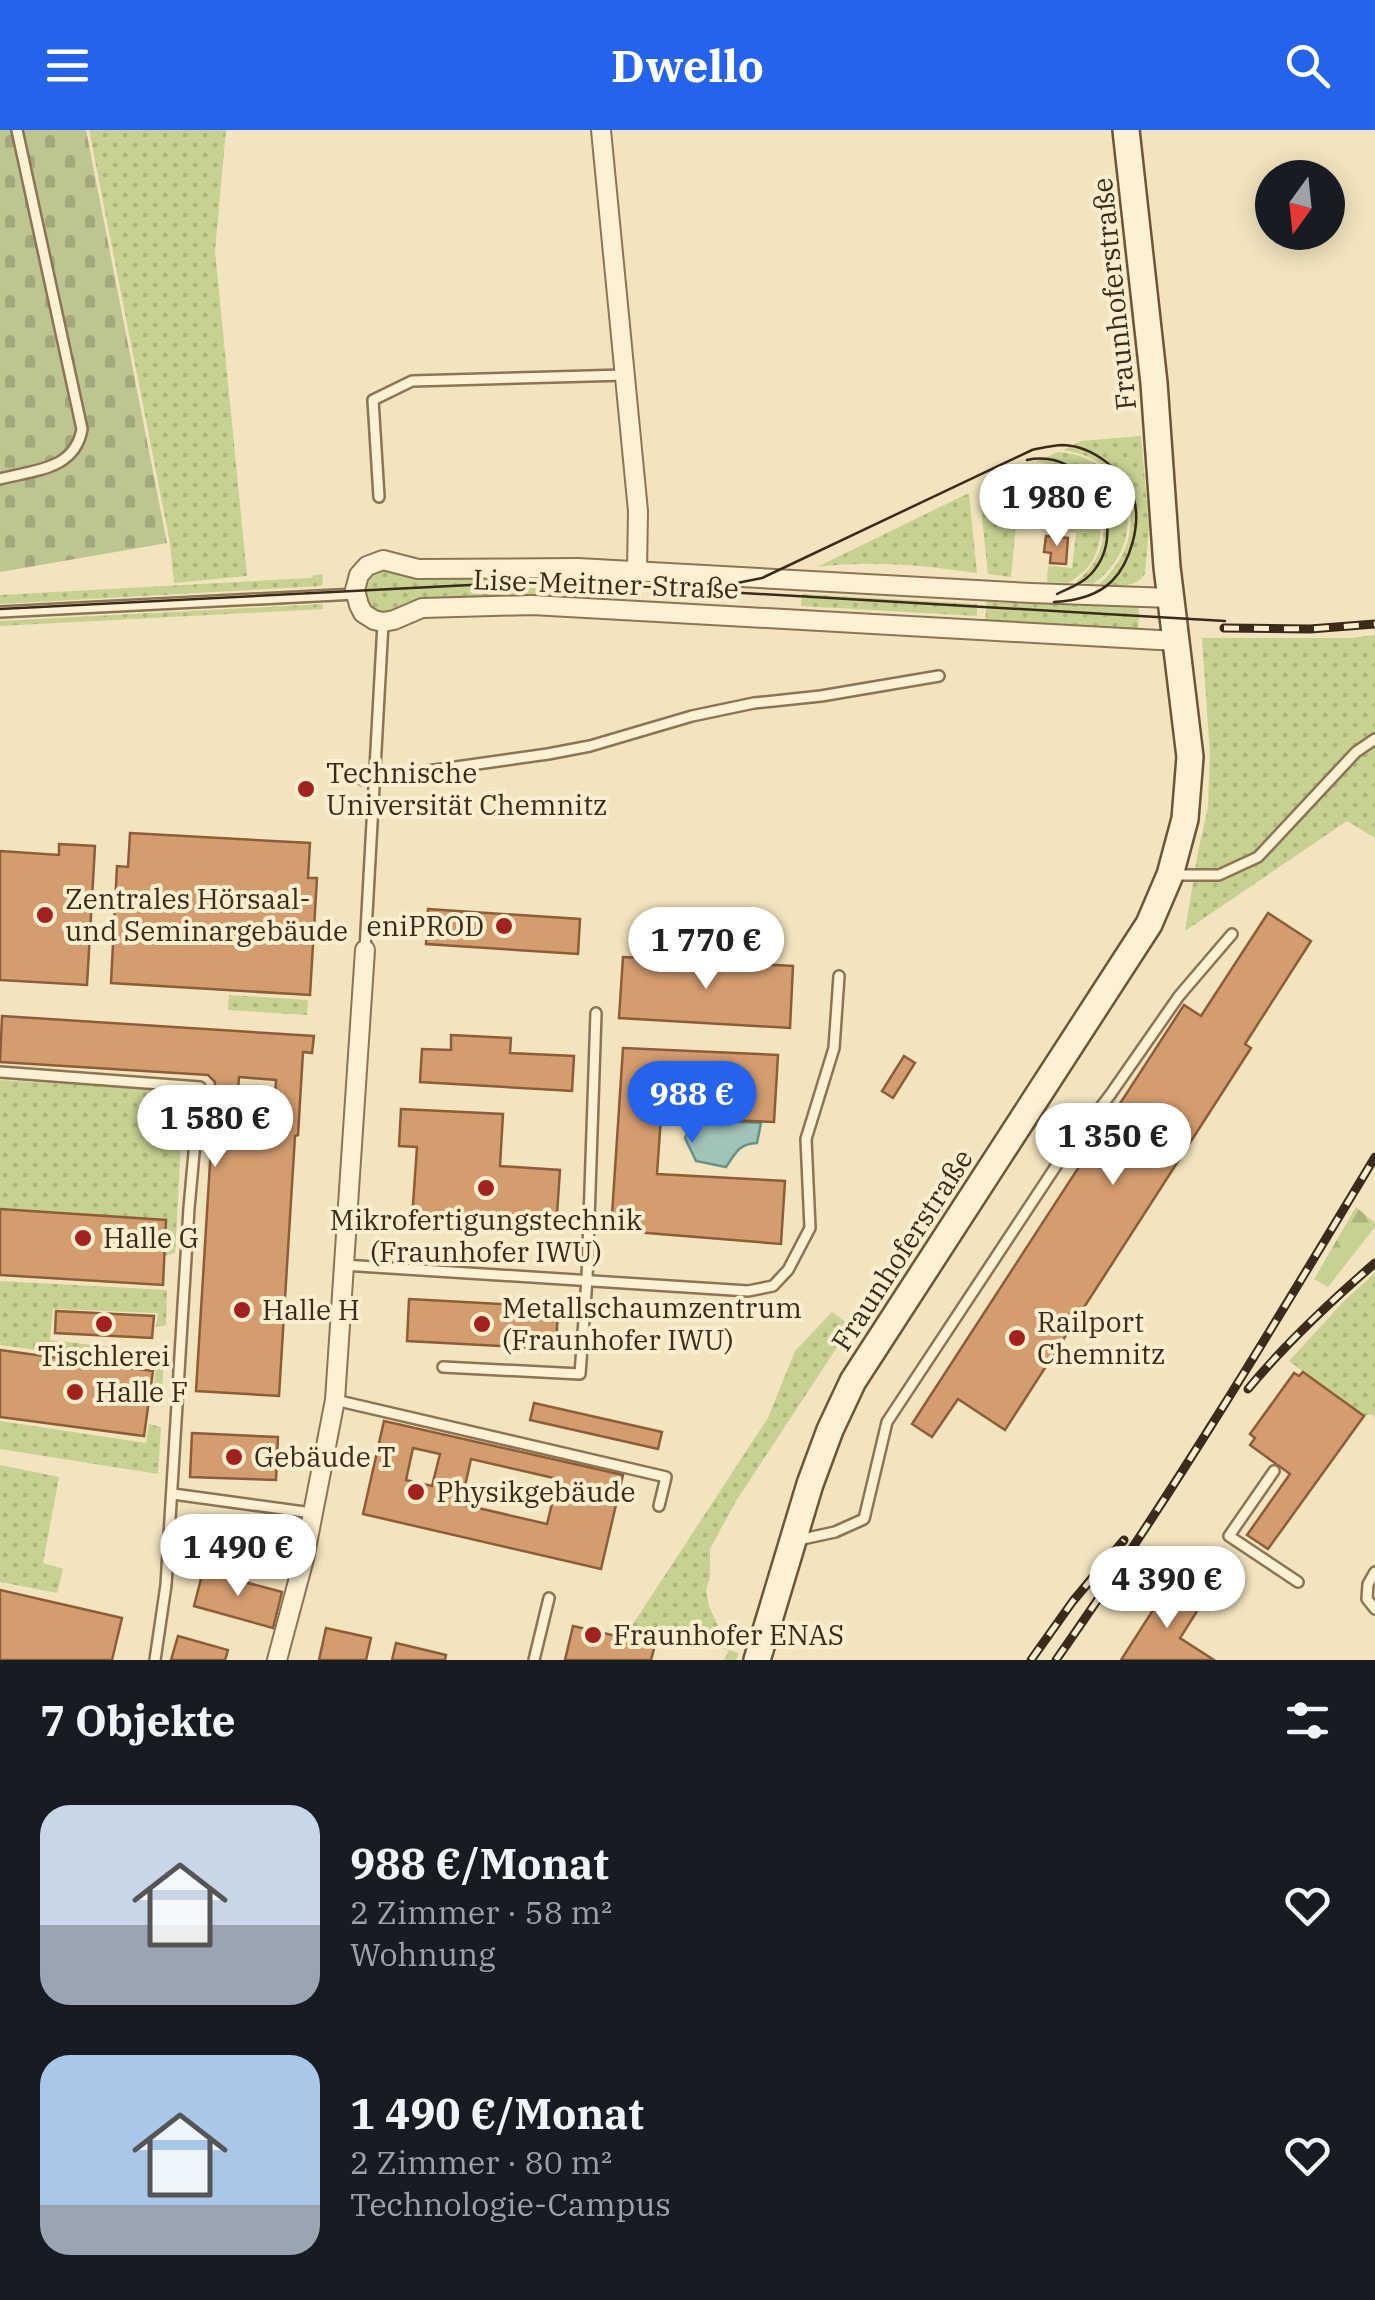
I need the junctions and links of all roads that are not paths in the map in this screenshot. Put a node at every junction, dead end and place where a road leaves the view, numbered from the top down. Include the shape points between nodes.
1 (16, 130) edge
2 (601, 130) edge
3 (1126, 130) edge
4 (625, 376) junction
5 (0, 480) edge
6 (379, 497) dead end
7 (638, 571) junction
8 (356, 594) junction
9 (1171, 598) junction
10 (0, 612) edge
11 (383, 622) junction
12 (1176, 642) junction
13 (939, 676) dead end
14 (1375, 739) edge
15 (375, 778) junction
16 (363, 780) dead end
17 (1170, 875) junction
18 (1232, 934) dead end
19 (364, 950) joint
20 (839, 976) dead end
21 (596, 1013) dead end
22 (0, 1072) edge
23 (343, 1264) junction
24 (586, 1280) junction
25 (443, 1368) dead end
26 (335, 1400) junction
27 (1274, 1471) dead end
28 (174, 1494) junction
29 (659, 1506) dead end
30 (312, 1513) junction
31 (794, 1541) junction
32 (1375, 1572) edge
33 (1298, 1582) dead end
34 (549, 1598) dead end
35 (1375, 1610) edge
36 (155, 1660) edge
37 (277, 1660) edge
38 (534, 1660) edge
39 (756, 1660) edge

1 - 5 lane via 82,429 67,459
2 - 4 street, Lise-Meitner-Straße
3 - 9 main road, Fraunhoferstraße
4 - 6 lane via 412,381 372,400
4 - 7 street, Lise-Meitner-Straße
7 - 8 street, Lise-Meitner-Straße via 418,569 383,560 359,575
7 - 9 street, Lise-Meitner-Straße
8 - 10 lane
8 - 11 street via 363,613
9 - 12 main road, Fraunhoferstraße
11 - 12 street, Lise-Meitner-Straße via 422,608 532,605
11 - 15 lane
12 - 17 main road, Fraunhoferstraße via 1190,757 1185,819
13 - 15 lane via 754,703 548,754
14 - 17 lane via 1258,857 1219,875
15 - 16 lane
15 - 19 lane
17 - 31 main road, Fraunhoferstraße via 1130,956 853,1381
18 - 31 lane via 1058,1164 887,1422 864,1519
19 - 23 street
20 - 24 lane via 834,1048 806,1139 810,1228 788,1270 773,1286 748,1291
21 - 24 lane
22 - 28 lane via 200,1087
23 - 24 lane
23 - 26 street
24 - 25 lane via 580,1374
26 - 29 lane via 666,1477
26 - 30 street
27 - 33 lane via 1229,1536
28 - 30 lane
28 - 36 lane
30 - 37 street
31 - 39 main road, Fraunhoferstraße
32 - 35 lane via 1366,1599
34 - 38 lane

